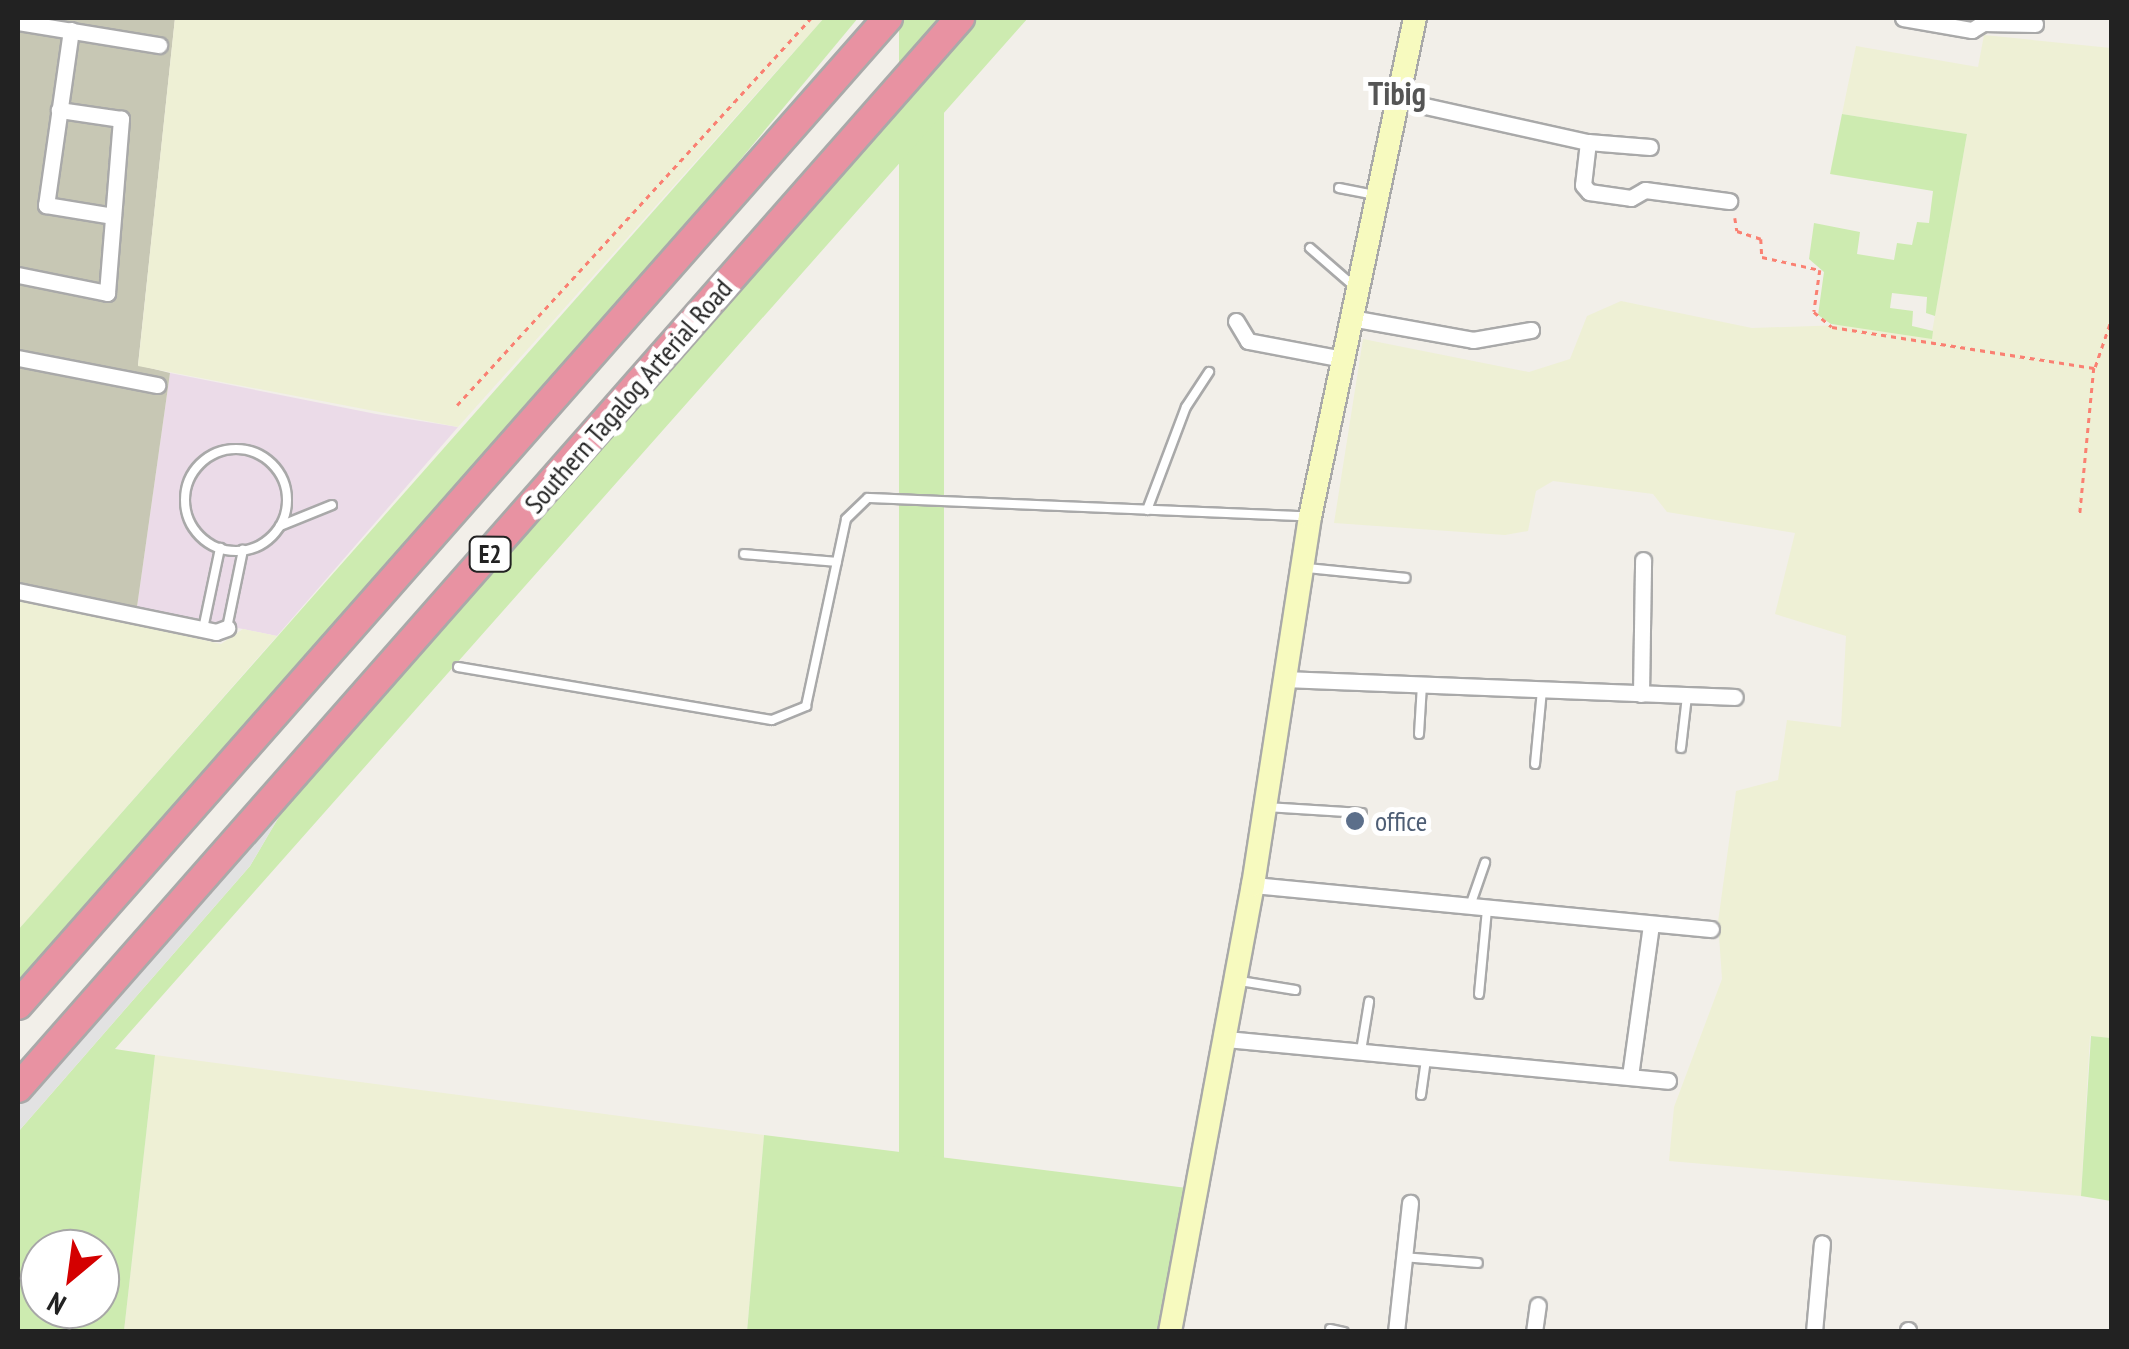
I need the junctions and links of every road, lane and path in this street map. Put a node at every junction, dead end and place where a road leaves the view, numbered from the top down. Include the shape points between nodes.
1 (811, 18) edge
2 (884, 18) edge
3 (960, 18) edge
4 (1415, 18) edge
5 (1903, 18) edge
6 (18, 22) edge
7 (2035, 24) dead end
8 (70, 30) junction
9 (159, 46) dead end
10 (1398, 100) junction
11 (59, 110) junction
12 (1588, 142) junction
13 (1650, 147) dead end
14 (1338, 188) dead end
15 (1378, 195) junction
16 (1729, 201) joint
17 (113, 216) junction
18 (1310, 248) dead end
19 (18, 276) edge
20 (1357, 289) junction
21 (2112, 317) edge
22 (1351, 318) junction
23 (1236, 321) dead end
24 (1531, 330) dead end
25 (18, 358) edge
26 (1342, 359) junction
27 (2094, 368) junction
28 (1209, 372) dead end
29 (157, 385) dead end
30 (457, 406) dead end
31 (332, 505) dead end
32 (1147, 510) junction
33 (2080, 513) dead end
34 (1310, 517) junction
35 (280, 526) junction
36 (220, 548) junction
37 (243, 550) junction
38 (744, 554) dead end
39 (1643, 560) dead end
40 (837, 562) junction
41 (1302, 567) junction
42 (1406, 578) dead end
43 (18, 591) edge
44 (228, 628) joint
45 (203, 629) junction
46 (458, 666) dead end
47 (1285, 679) junction
48 (1422, 685) junction
49 (1542, 690) junction
50 (1640, 694) junction
51 (1687, 696) junction
52 (1735, 697) dead end
53 (1419, 734) dead end
54 (1681, 748) dead end
55 (1534, 764) dead end
56 (1265, 807) junction
57 (1362, 813) dead end
58 (1485, 863) dead end
59 (1253, 885) junction
60 (1479, 907) junction
61 (1652, 924) junction
62 (1710, 929) dead end
63 (1236, 980) junction
64 (1295, 990) dead end
65 (1479, 994) dead end
66 (1369, 1002) dead end
67 (18, 1005) edge
68 (1226, 1038) junction
69 (1361, 1051) junction
70 (1427, 1058) junction
71 (1630, 1076) junction
72 (1668, 1081) dead end
73 (18, 1088) edge
74 (1421, 1095) dead end
75 (1410, 1204) dead end
76 (1822, 1243) dead end
77 (1403, 1257) junction
78 (1478, 1263) dead end
79 (1538, 1305) dead end
80 (1330, 1329) edge
81 (1170, 1332) edge
82 (1344, 1332) edge
83 (1396, 1332) edge
84 (1534, 1332) edge
85 (1814, 1332) edge

1 - 30 path
2 - 67 highway, Southern Tagalog Arterial Road / E2
3 - 73 highway, Southern Tagalog Arterial Road / E2
4 - 10 street
5 - 7 street via 1972,30 1983,23
6 - 8 street
8 - 9 street
8 - 11 street
10 - 12 street
10 - 15 street
11 - 17 street via 122,119
11 - 17 street via 46,205
12 - 13 street
12 - 16 street via 1586,192 1631,198 1646,190
14 - 15 lane
15 - 20 street
16 - 27 path via 1737,203 1735,229 1761,239 1762,257 1820,270 1814,312 1832,327
17 - 19 street via 107,292
18 - 20 lane
20 - 22 street
21 - 27 path
22 - 24 street via 1473,340
22 - 26 street
23 - 26 street via 1248,342
25 - 29 street
26 - 34 street
27 - 33 path
28 - 32 lane via 1186,406
31 - 35 lane
32 - 34 lane
32 - 40 lane via 868,498 846,519
34 - 41 street
35 - 36 lane via 286,493 272,463 252,451 218,452 192,473 185,494 193,527
35 - 37 lane
36 - 37 lane
36 - 45 lane
37 - 44 lane
38 - 40 lane
39 - 50 street
40 - 46 lane via 806,706 772,720
41 - 42 lane
41 - 47 street
43 - 45 street
44 - 45 street
47 - 48 street
47 - 56 street
48 - 49 street
48 - 53 lane
49 - 50 street
49 - 55 lane
50 - 51 street
51 - 52 street
51 - 54 lane
56 - 57 lane
56 - 59 street
58 - 60 lane
59 - 60 street
59 - 63 street
60 - 61 street
60 - 65 lane
61 - 62 street
61 - 71 street
63 - 64 lane
63 - 68 street
66 - 69 lane
68 - 69 street
68 - 81 street
69 - 70 street
70 - 71 street
70 - 74 lane
71 - 72 street
75 - 77 street
76 - 85 street
77 - 78 lane
77 - 83 street
79 - 84 street
80 - 82 lane

